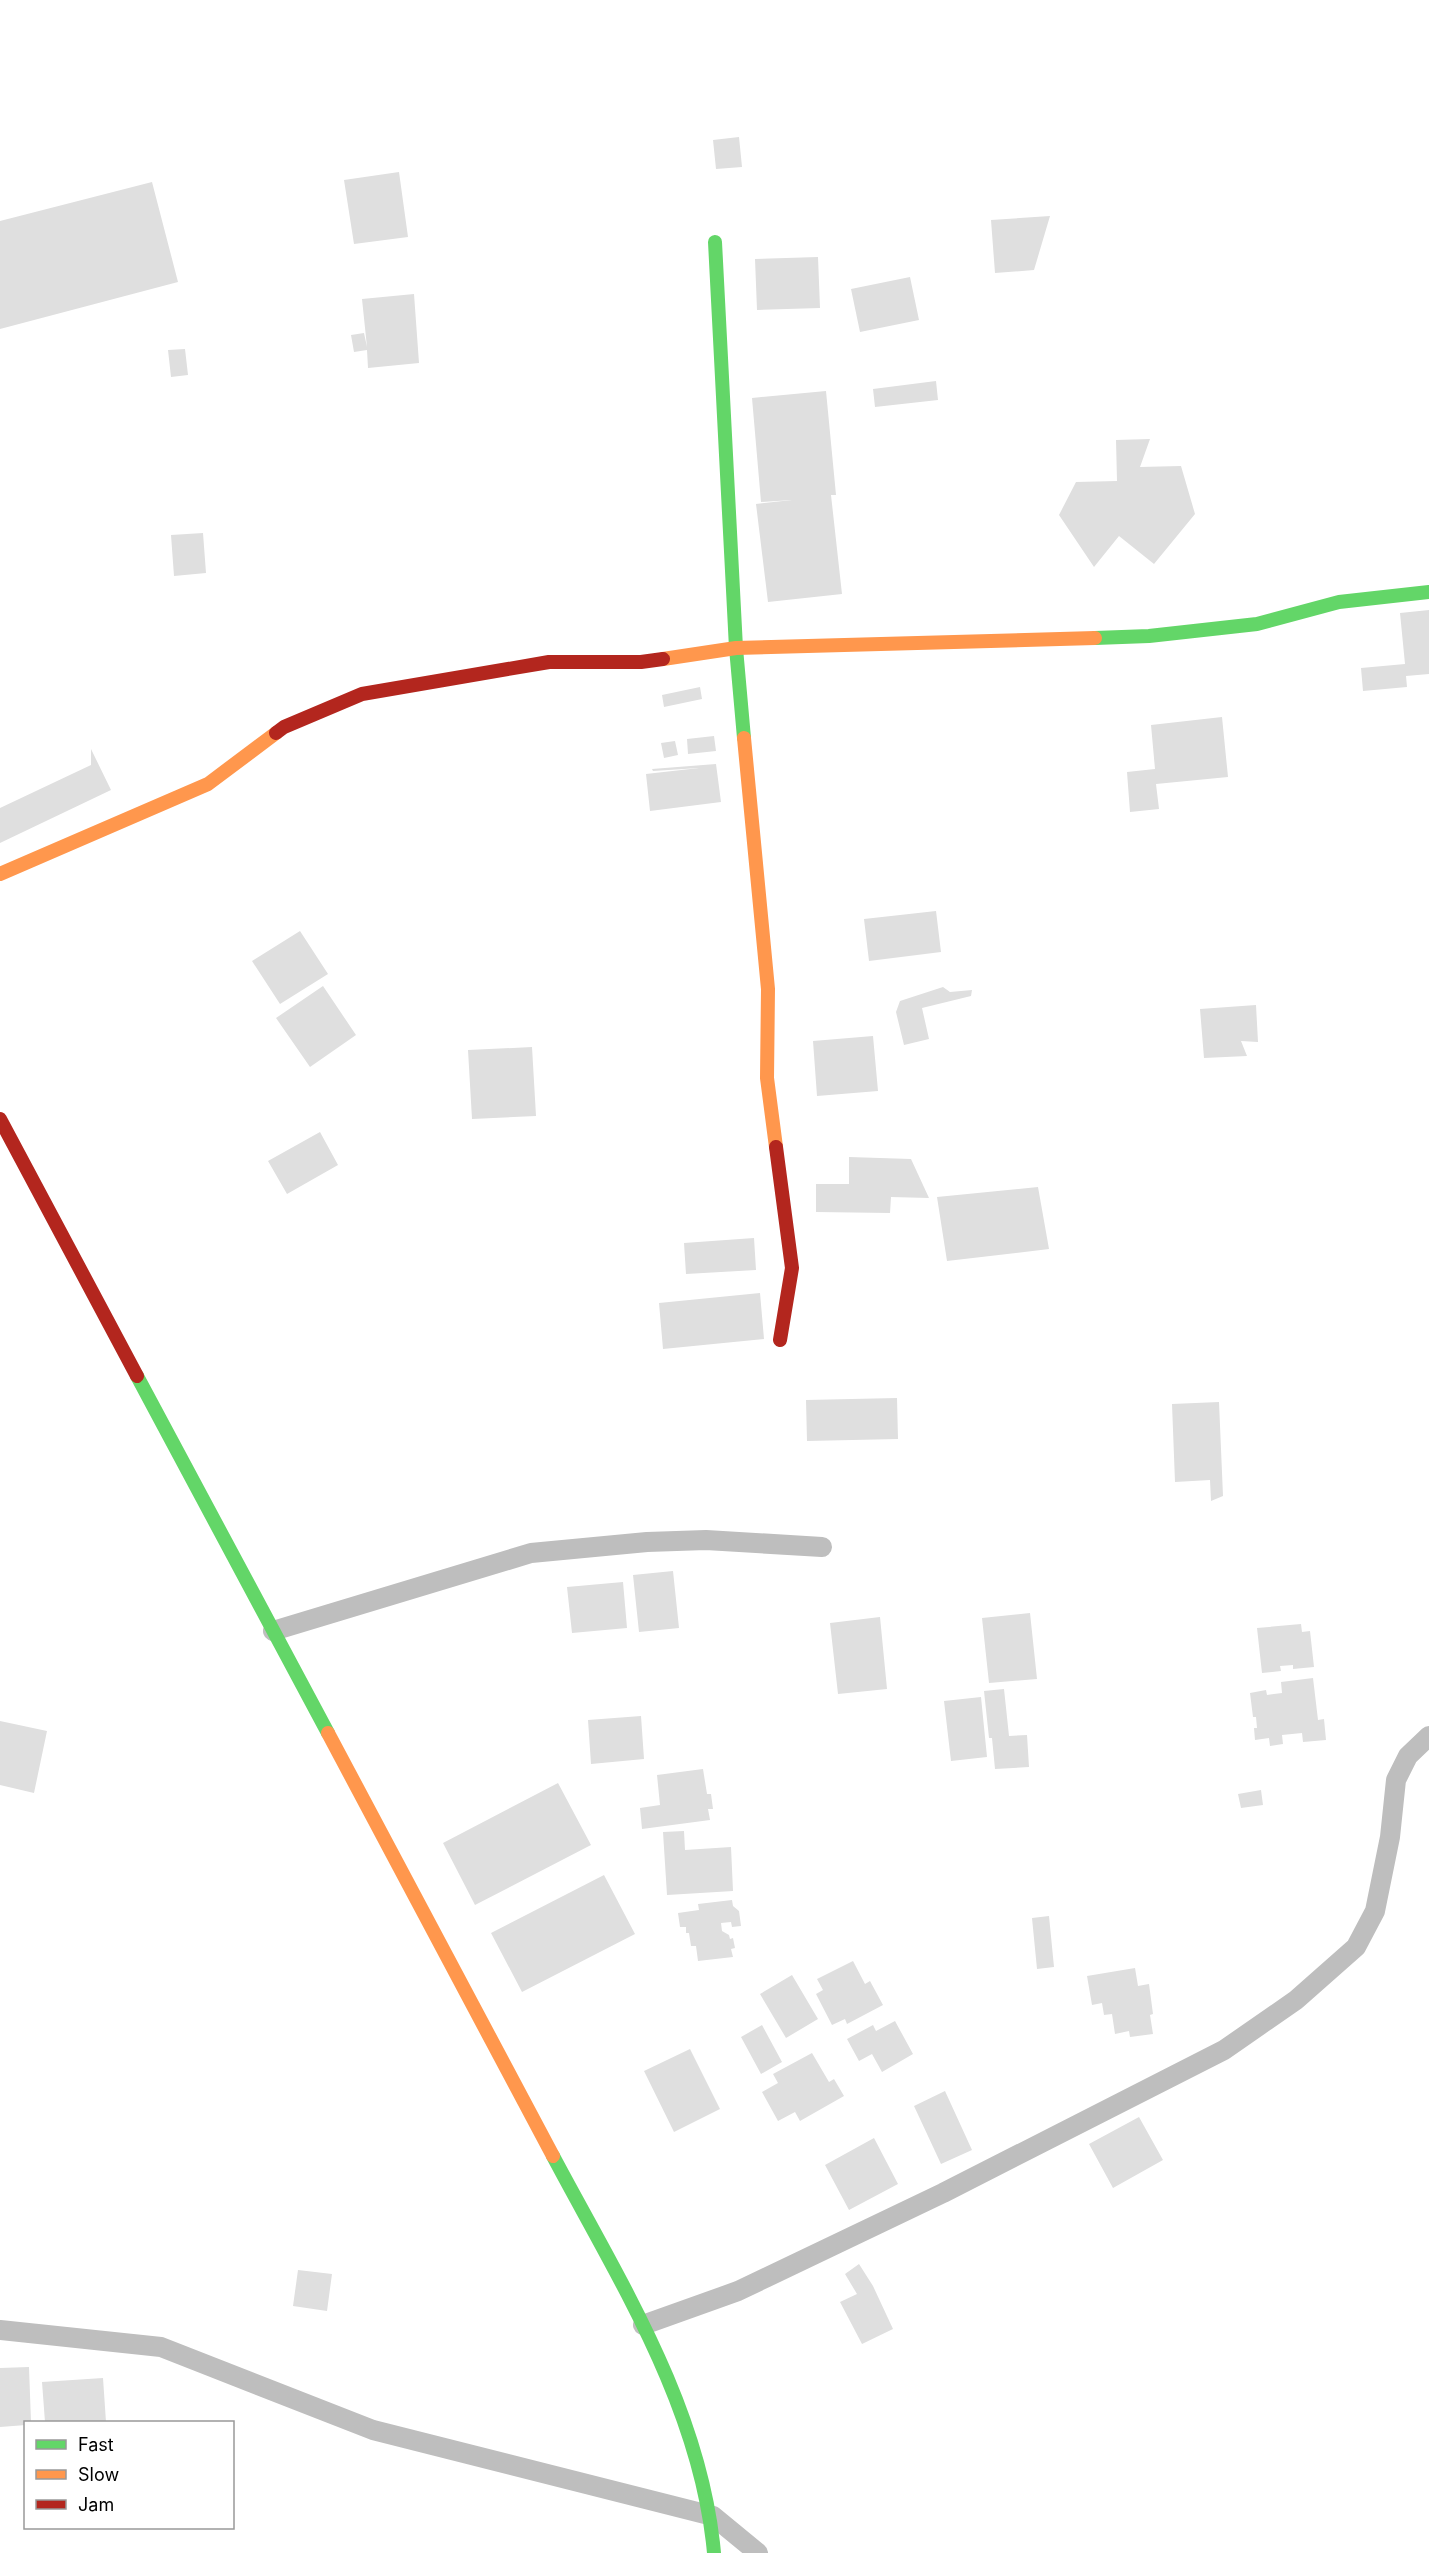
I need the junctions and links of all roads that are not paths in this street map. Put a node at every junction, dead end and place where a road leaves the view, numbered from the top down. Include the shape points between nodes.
1 (715, 242) dead end
2 (1429, 591) edge
3 (736, 648) junction
4 (0, 874) edge
5 (0, 1119) edge
6 (780, 1340) dead end
7 (822, 1546) dead end
8 (273, 1631) junction
9 (1429, 1736) edge
10 (643, 2325) junction
11 (0, 2330) edge
12 (713, 2516) junction
13 (714, 2553) edge
14 (758, 2553) edge

1 - 3 street
2 - 3 street via 1339,602 1257,624 1149,636
3 - 4 street via 641,662 549,662 362,694 284,727 208,784
3 - 6 street via 768,989 767,1078 792,1268
5 - 8 street
7 - 8 street via 706,1540 531,1553
8 - 10 street
9 - 10 street via 1408,1756 1396,1780 1390,1838 1375,1911 1356,1947 1296,2000 1224,2050 943,2193 738,2291
10 - 12 street via 695,2443
11 - 12 street via 161,2347 373,2430
12 - 13 street
12 - 14 street

